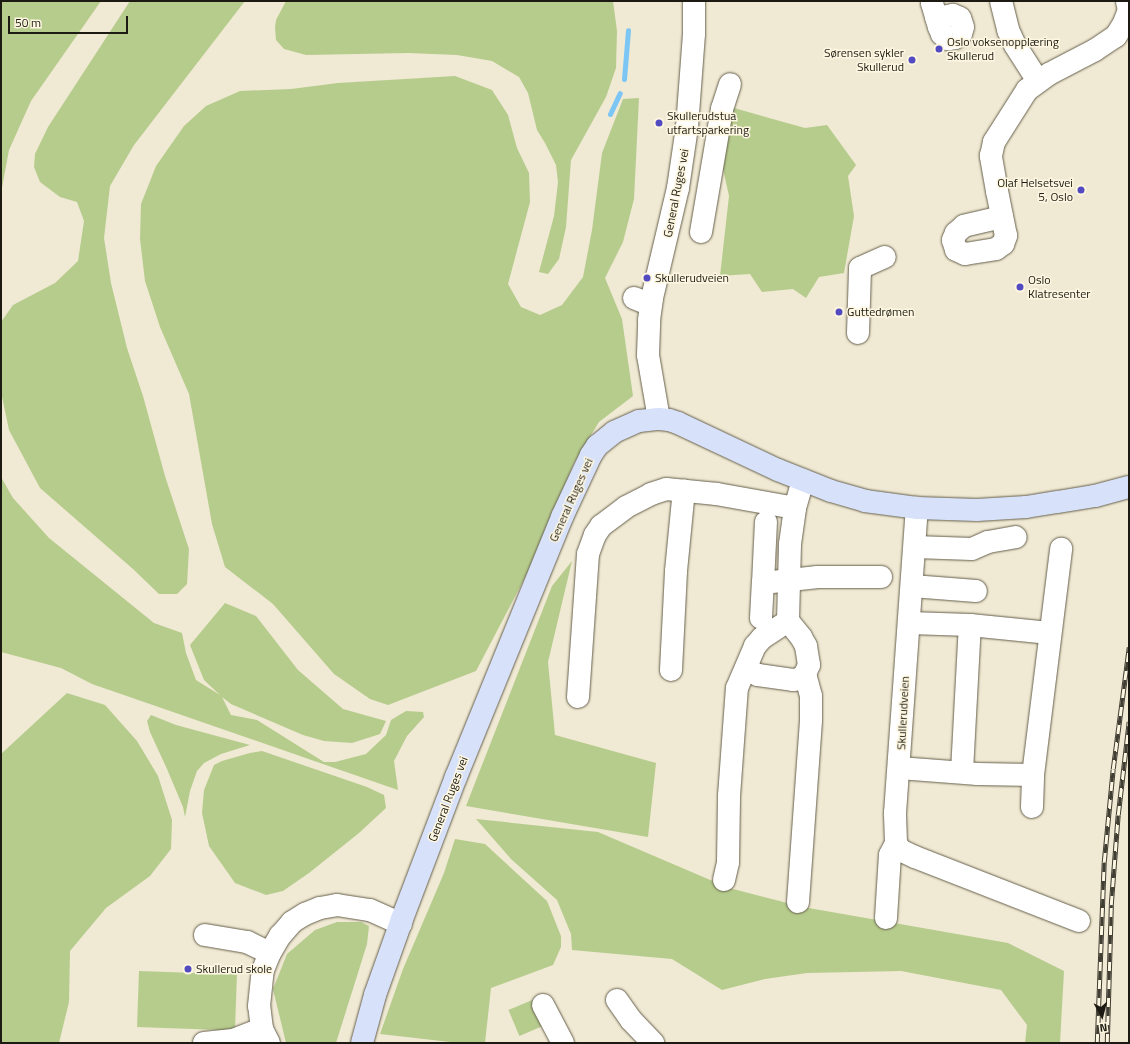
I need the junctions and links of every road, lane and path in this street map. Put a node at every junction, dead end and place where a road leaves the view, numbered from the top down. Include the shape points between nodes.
1 (694, 1) edge
2 (1001, 1) edge
3 (1127, 1) edge
4 (1038, 81) junction
5 (730, 84) dead end
6 (1002, 217) dead end
7 (701, 232) dead end
8 (885, 257) dead end
9 (858, 333) dead end
10 (659, 419) junction
11 (803, 480) junction
12 (1129, 487) edge
13 (684, 490) junction
14 (795, 508) junction
15 (917, 508) junction
16 (766, 522) dead end
17 (1016, 537) dead end
18 (915, 547) junction
19 (1061, 549) dead end
20 (881, 577) dead end
21 (788, 581) junction
22 (763, 583) junction
23 (912, 586) junction
24 (976, 591) dead end
25 (761, 618) dead end
26 (788, 621) junction
27 (909, 623) junction
28 (970, 625) junction
29 (1050, 633) junction
30 (747, 666) junction
31 (671, 670) dead end
32 (805, 674) junction
33 (578, 697) dead end
34 (899, 768) junction
35 (962, 771) junction
36 (1033, 775) junction
37 (1032, 807) dead end
38 (896, 843) junction
39 (724, 880) dead end
40 (798, 902) dead end
41 (886, 918) dead end
42 (1079, 921) dead end
43 (400, 924) junction
44 (205, 935) dead end
45 (270, 953) junction
46 (617, 1000) dead end
47 (544, 1006) dead end
48 (265, 1036) edge
49 (204, 1043) edge
50 (362, 1043) edge
51 (563, 1043) edge
52 (653, 1043) edge

1 - 10 street, General Ruges vei via 687,126 669,229 642,302
2 - 4 street via 1012,40
3 - 4 street via 1129,10 1116,36
4 - 6 street via 1027,90 992,147 991,156
5 - 7 street via 722,109
8 - 9 street via 860,268
10 - 11 main road via 678,423
10 - 43 main road, General Ruges vei via 627,425 605,439 590,455 562,517 456,777
11 - 14 street
11 - 15 main road via 865,501
12 - 15 main road via 1096,496 1026,507 978,510
13 - 14 street
13 - 31 street via 676,571
13 - 33 street via 666,489 651,494 626,507 601,526 595,535 588,554
14 - 21 street
15 - 18 street, Skullerudveien
16 - 22 street
17 - 18 street via 988,542 972,549
18 - 23 street, Skullerudveien
19 - 29 street
20 - 21 street via 829,576
21 - 22 street
21 - 26 street
22 - 25 street
23 - 24 street
23 - 27 street, Skullerudveien
26 - 30 street via 762,638 755,646
26 - 32 street via 806,646 808,665
27 - 28 street
27 - 34 street, Skullerudveien
28 - 29 street
28 - 35 street
29 - 36 street
30 - 32 street via 758,675 780,680 800,679
30 - 39 street via 741,676 735,712 728,862
32 - 40 street via 811,696 811,720
34 - 35 street
34 - 38 street, Skullerudveien via 895,813
35 - 36 street via 978,774
36 - 37 street
38 - 41 street, Skullerudveien via 890,855
38 - 42 street via 900,850 915,857
43 - 45 street via 370,910 352,906 320,908 292,922
43 - 50 main road, General Ruges vei via 375,995
44 - 45 street via 247,942
45 - 48 street via 259,988 259,1006
46 - 52 street via 631,1020
47 - 51 street
48 - 49 street

